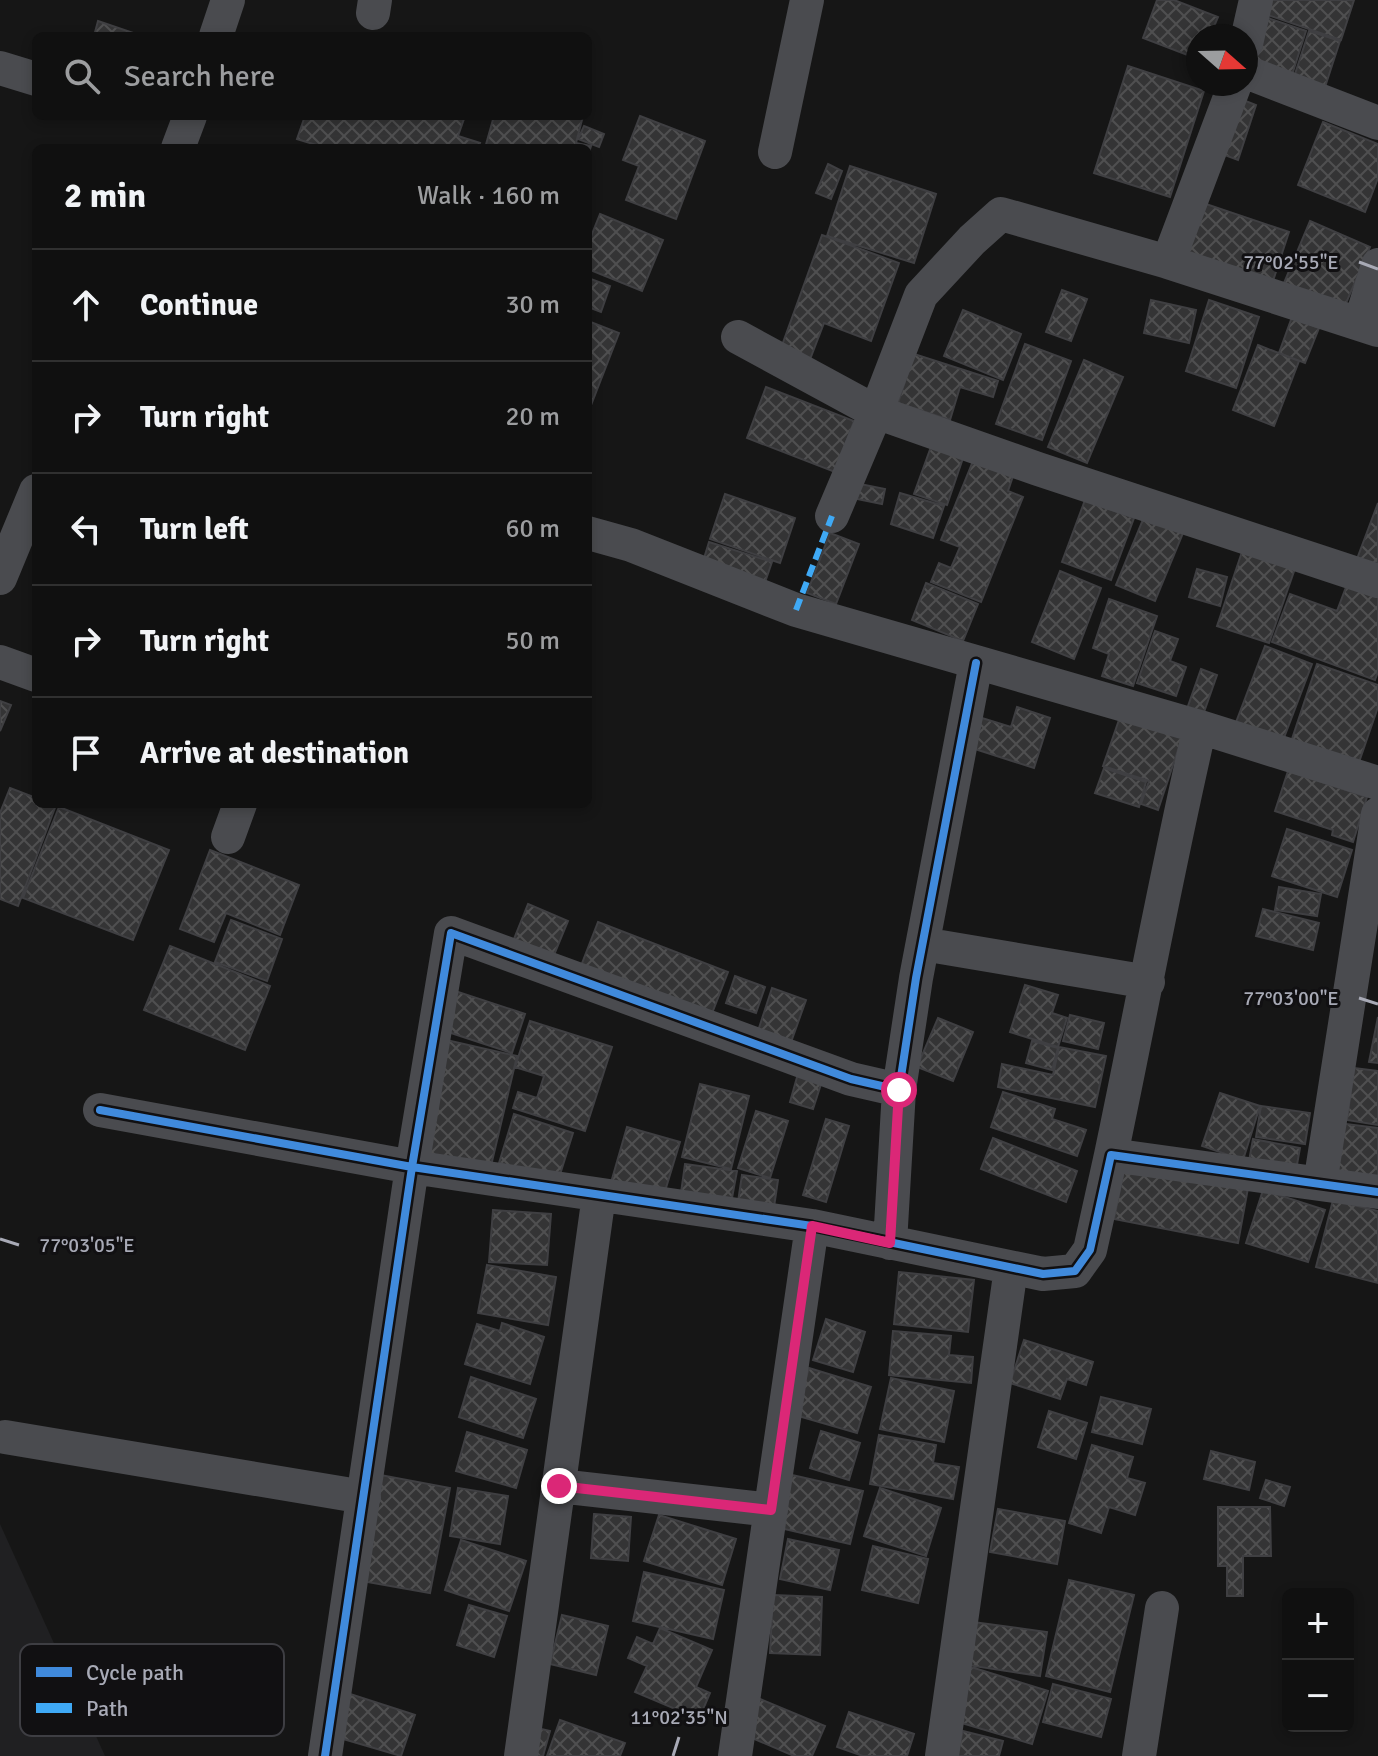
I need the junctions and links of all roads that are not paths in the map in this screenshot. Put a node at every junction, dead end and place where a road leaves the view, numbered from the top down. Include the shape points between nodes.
1 (228, 0) edge
2 (807, 0) edge
3 (1256, 0) edge
4 (1251, 24) edge
5 (217, 32) edge
6 (0, 68) edge
7 (1258, 77) edge
8 (32, 78) edge
9 (1230, 96) edge
10 (1378, 123) edge
11 (775, 152) dead end
12 (1168, 262) junction
13 (1378, 265) edge
14 (1369, 327) edge
15 (738, 337) dead end
16 (876, 412) junction
17 (32, 501) edge
18 (832, 516) dead end
19 (592, 534) edge
20 (0, 578) edge
21 (1378, 581) edge
22 (0, 662) edge
23 (976, 663) junction
24 (32, 674) edge
25 (1200, 727) junction
26 (1378, 783) edge
27 (239, 808) edge
28 (1378, 814) edge
29 (228, 837) dead end
30 (923, 944) junction
31 (1148, 982) junction
32 (899, 1090) junction
33 (100, 1110) dead end
34 (1111, 1155) junction
35 (412, 1167) junction
36 (1320, 1184) junction
37 (1378, 1192) edge
38 (599, 1195) junction
39 (812, 1226) junction
40 (890, 1243) junction
41 (1011, 1268) junction
42 (5, 1437) dead end
43 (559, 1486) junction
44 (364, 1497) junction
45 (771, 1510) junction
46 (1162, 1608) dead end
47 (325, 1756) edge
48 (521, 1756) edge
49 (735, 1756) edge
50 (942, 1756) edge
51 (1139, 1756) edge

1 - 5 street
2 - 11 street
3 - 4 street
6 - 8 street
7 - 10 street
9 - 12 street
12 - 14 street
12 - 16 street via 1001,214 921,295
13 - 14 street
15 - 16 street
16 - 18 street
16 - 21 street
17 - 20 street
19 - 23 street via 796,610
22 - 24 street
23 - 25 street
23 - 30 street
25 - 26 street
25 - 31 street
27 - 29 street
28 - 36 street
30 - 31 street
30 - 32 street
31 - 34 street
32 - 35 street via 851,1079 451,933
32 - 40 street
33 - 35 street
34 - 36 street
34 - 41 street via 1090,1250 1075,1271 1043,1274
35 - 38 street
35 - 44 street
36 - 37 street
38 - 39 street
38 - 43 street
39 - 40 street
39 - 45 street
40 - 41 street
41 - 50 street
42 - 44 street
43 - 45 street
43 - 48 street
44 - 47 street
45 - 49 street
46 - 51 street

